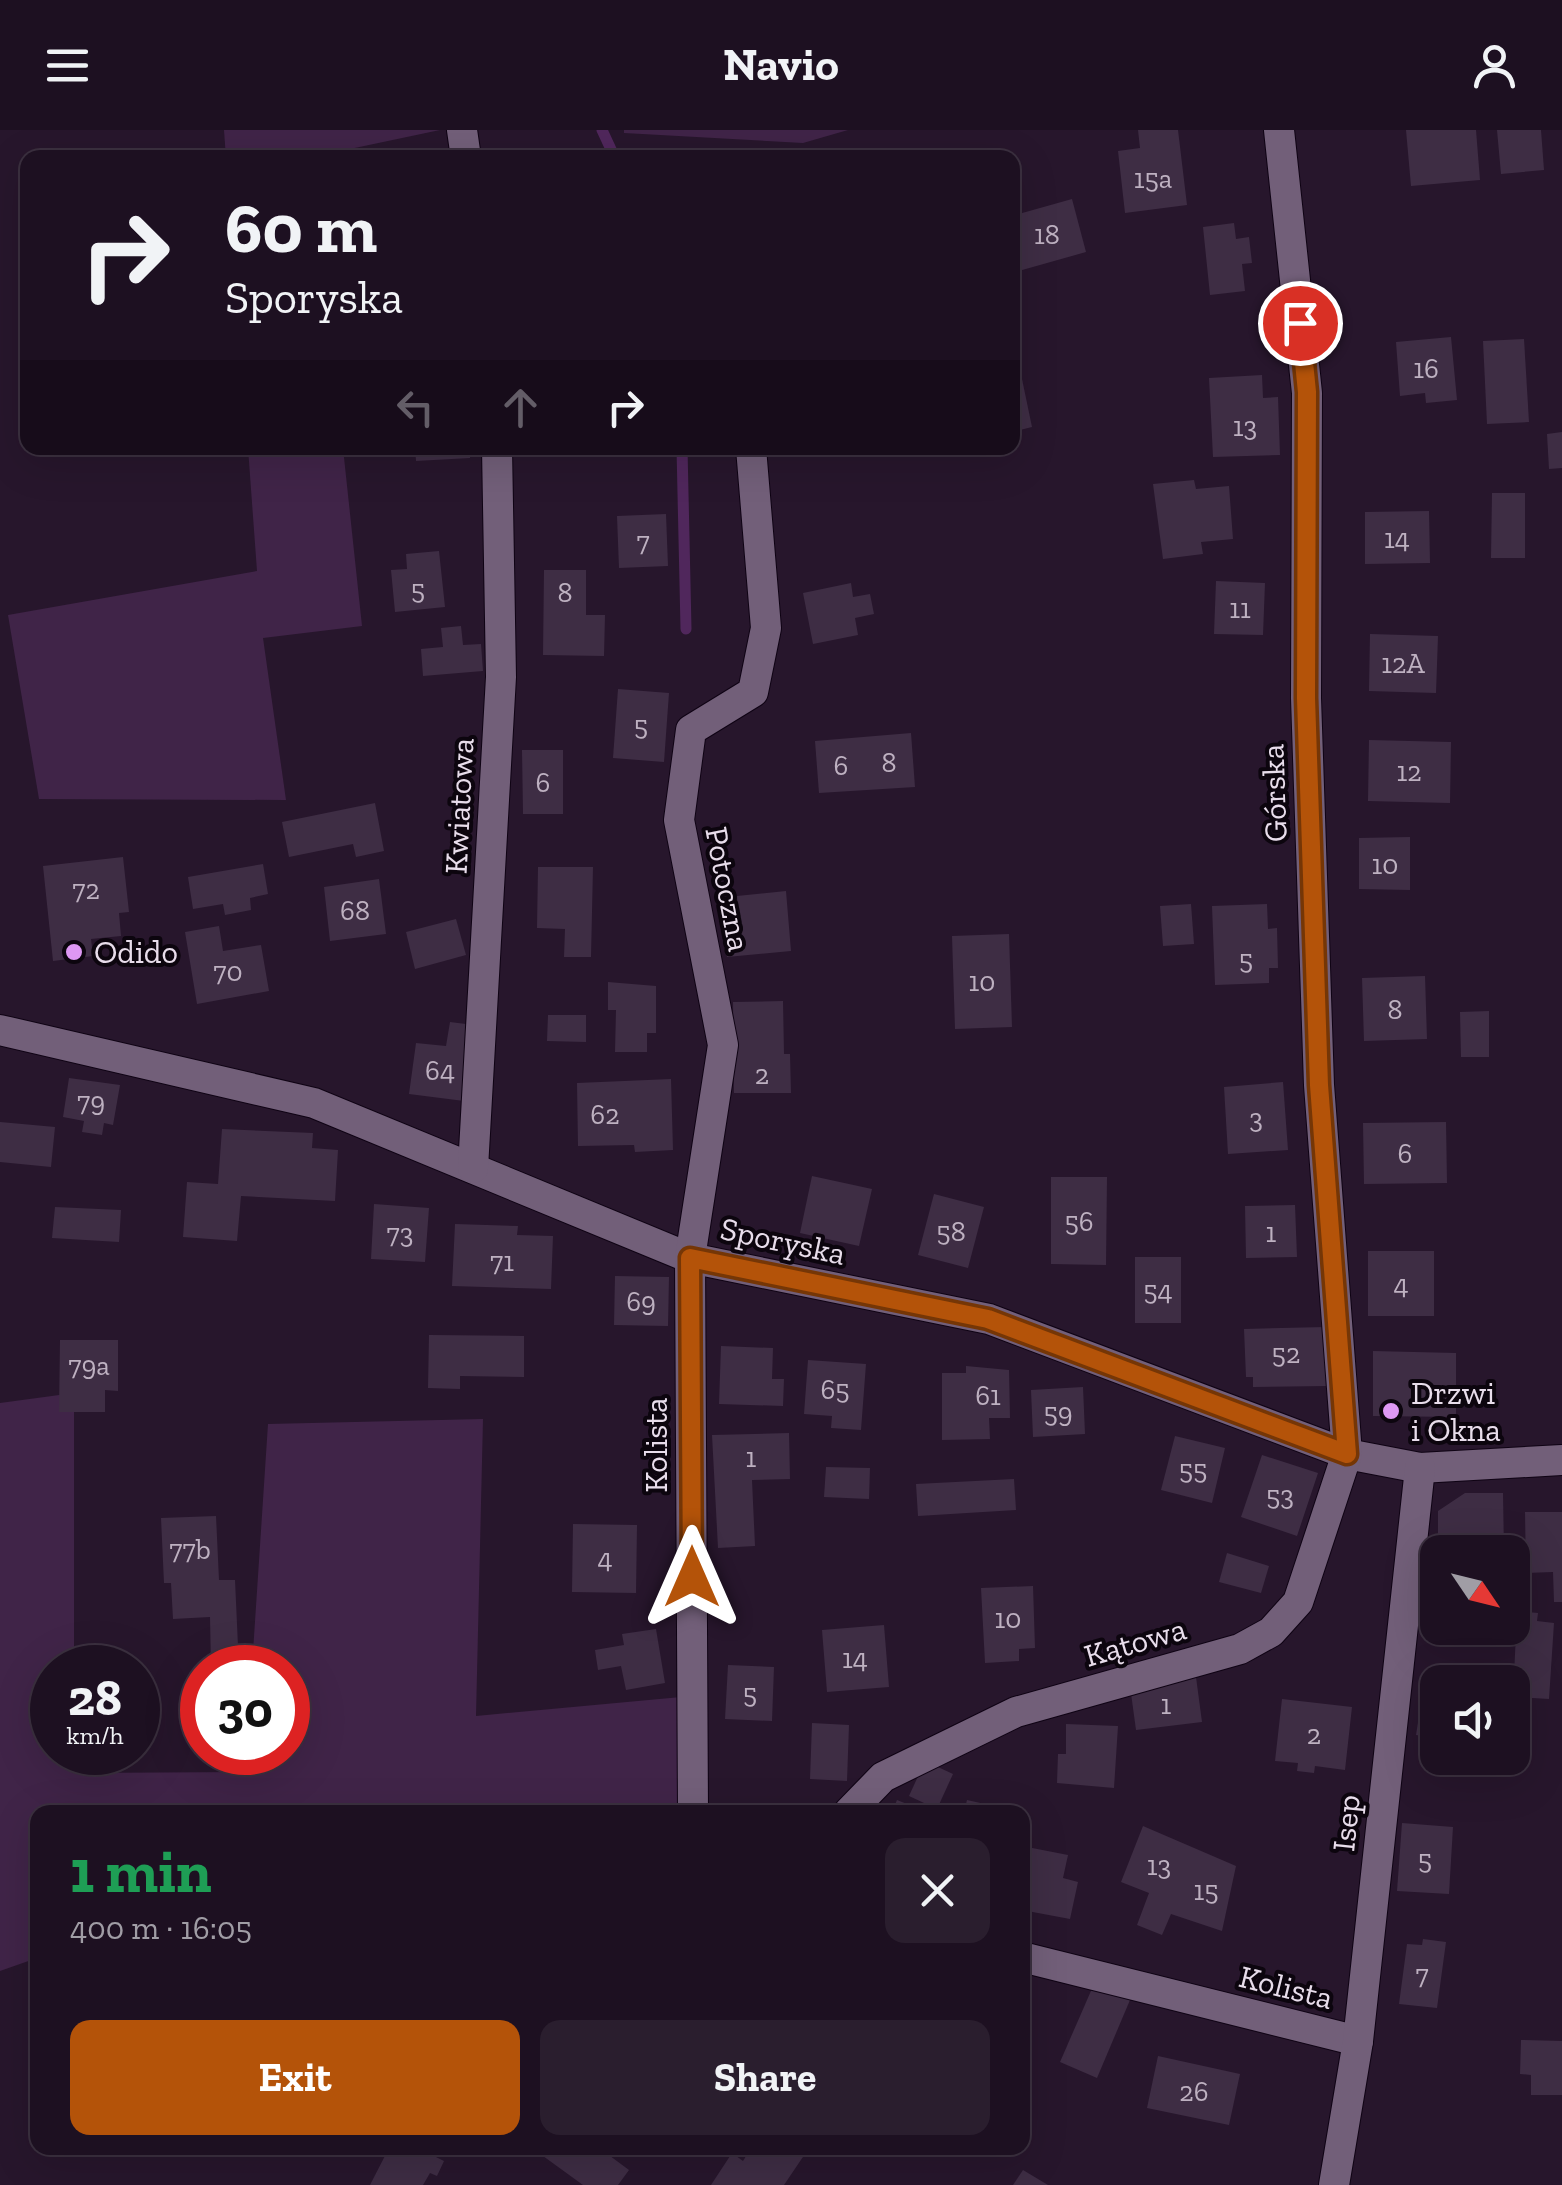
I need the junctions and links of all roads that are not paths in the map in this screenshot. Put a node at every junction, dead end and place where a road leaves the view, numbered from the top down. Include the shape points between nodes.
1 (1279, 130) edge
2 (497, 455) edge
3 (752, 455) edge
4 (0, 1030) edge
5 (473, 1168) junction
6 (690, 1258) junction
7 (1347, 1454) junction
8 (1562, 1460) edge
9 (1420, 1468) junction
10 (693, 1805) edge
11 (856, 1805) edge
12 (1030, 1959) edge
13 (1358, 2041) junction
14 (1334, 2185) edge

1 - 7 street, Górska via 1307,392 1306,698 1319,1085
2 - 5 street, Kwiatowa via 501,677
3 - 6 street, Potoczna via 766,628 754,692 691,730 679,820 722,1045
4 - 5 street, Sporyska via 314,1103
5 - 6 street, Sporyska
6 - 7 street, Sporyska via 988,1319
6 - 10 street, Kolista
7 - 9 street, Sporyska
7 - 11 street, Kątowa via 1298,1602 1271,1632 1240,1649 1016,1712 883,1777
8 - 9 street, Sporyska
9 - 13 street, Isep
12 - 13 street, Kolista
13 - 14 street, Isep

